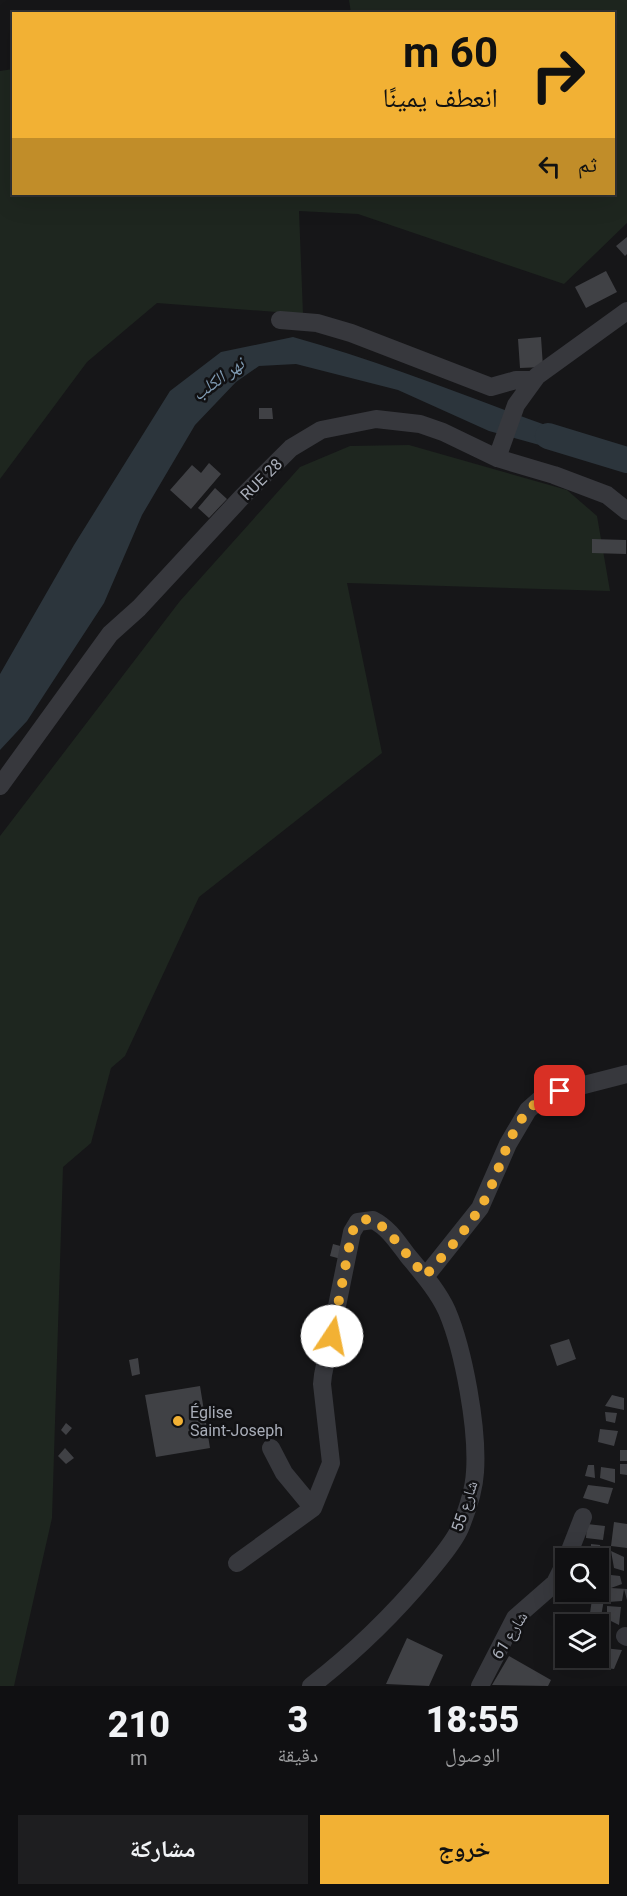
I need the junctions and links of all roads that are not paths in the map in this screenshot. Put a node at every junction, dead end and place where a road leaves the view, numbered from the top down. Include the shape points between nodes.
1 (627, 311) edge
2 (280, 320) dead end
3 (533, 380) junction
4 (498, 458) junction
5 (627, 511) edge
6 (0, 786) edge
7 (627, 1074) edge
8 (425, 1276) junction
9 (271, 1448) dead end
10 (312, 1508) junction
11 (584, 1517) dead end
12 (571, 1548) edge
13 (237, 1563) dead end
14 (555, 1583) edge
15 (311, 1686) edge
16 (480, 1686) edge

1 - 3 street
2 - 3 street via 317,323 351,333 490,387
3 - 4 street via 516,405
4 - 5 street, RUE 28 via 607,495
4 - 6 street, RUE 28 via 443,432 398,420 353,422 306,437 241,498 110,634
7 - 8 street via 545,1095 528,1110 515,1129 480,1208
8 - 10 street, شارع 55 via 377,1222 362,1220 354,1227 322,1384 331,1463
8 - 15 street, شارع 55 via 446,1309 458,1343 470,1405 475,1471 470,1499 459,1530 400,1607
9 - 10 street via 284,1473
10 - 13 street
11 - 12 street, شارع 61
14 - 16 street, شارع 61 via 516,1618

